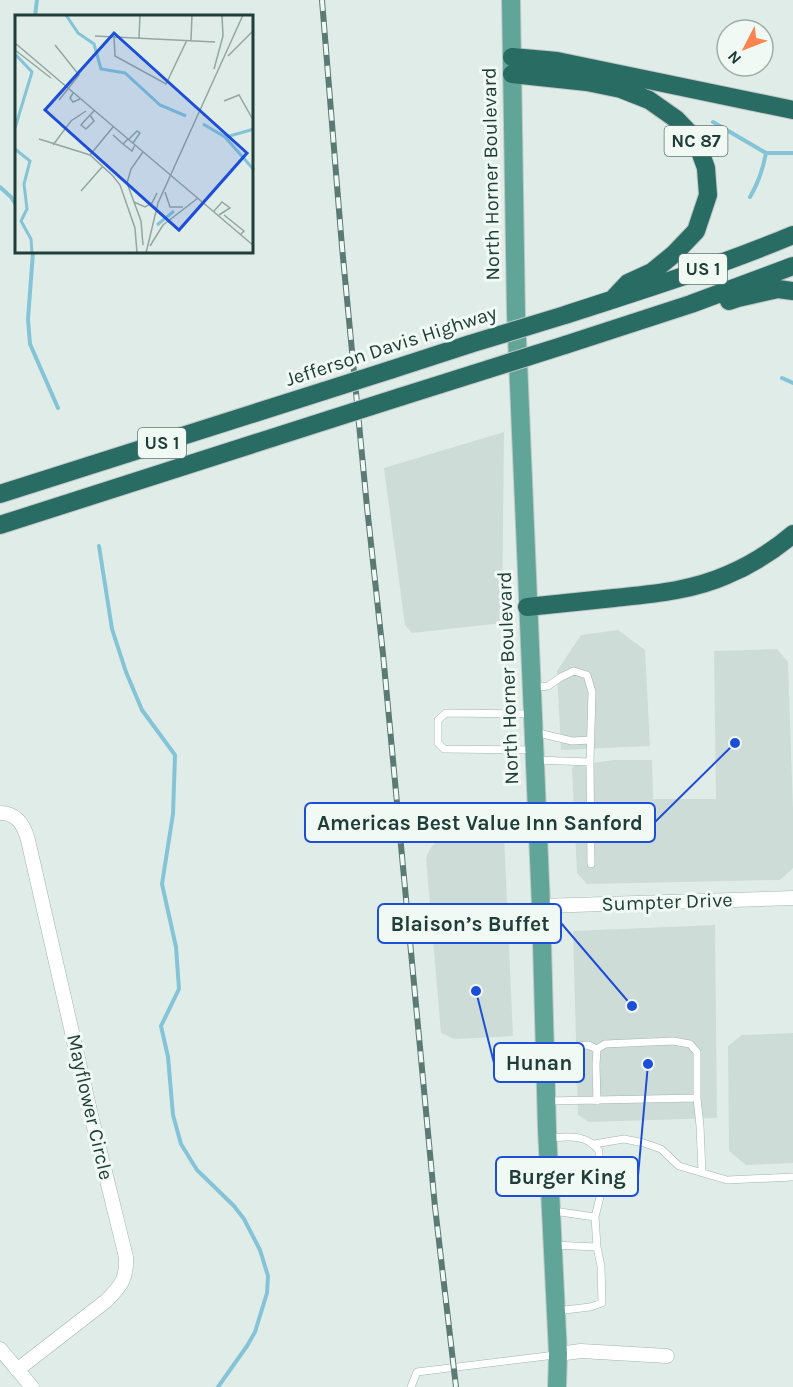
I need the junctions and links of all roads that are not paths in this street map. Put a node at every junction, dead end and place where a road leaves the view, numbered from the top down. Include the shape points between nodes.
1 (511, 0) edge
2 (512, 66) junction
3 (793, 110) edge
4 (793, 235) edge
5 (793, 266) edge
6 (793, 291) edge
7 (612, 300) junction
8 (638, 322) junction
9 (0, 494) edge
10 (0, 525) edge
11 (793, 534) edge
12 (528, 607) junction
13 (531, 688) junction
14 (533, 739) junction
15 (590, 740) junction
16 (590, 762) junction
17 (0, 813) edge
18 (591, 864) dead end
19 (793, 898) edge
20 (541, 906) junction
21 (545, 1048) junction
22 (597, 1049) junction
23 (696, 1098) junction
24 (547, 1101) junction
25 (597, 1101) junction
26 (548, 1138) junction
27 (594, 1144) junction
28 (702, 1172) junction
29 (793, 1177) edge
30 (551, 1211) junction
31 (595, 1216) junction
32 (553, 1245) junction
33 (597, 1247) junction
34 (556, 1311) junction
35 (0, 1349) edge
36 (558, 1354) junction
37 (667, 1356) dead end
38 (17, 1370) junction
39 (32, 1387) edge
40 (411, 1387) edge
41 (557, 1387) edge
42 (562, 1387) edge

1 - 2 main road, North Horner Boulevard
2 - 3 highway via 557,61
2 - 7 highway, NC 87 via 621,89 649,100 676,119 696,140 706,168 708,195 696,231 674,254 652,272 628,283
2 - 12 main road, North Horner Boulevard via 516,314
4 - 7 highway, Jefferson Davis Highway / US 1
5 - 8 highway, US 1
6 - 8 highway via 778,289 738,298 693,315
7 - 9 highway, Jefferson Davis Highway / US 1, bridge
8 - 10 highway, US 1, bridge
11 - 12 highway via 745,567 688,588
12 - 13 main road, North Horner Boulevard
13 - 14 main road, North Horner Boulevard
13 - 15 lane via 548,686 574,671 587,675 592,692
14 - 14 lane via 444,749 438,743 438,720 446,713
14 - 15 lane
14 - 16 lane
14 - 20 main road, North Horner Boulevard
15 - 16 lane
16 - 18 lane
17 - 38 street, Mayflower Circle via 17,818 28,840 127,1266 123,1281 106,1301
19 - 20 street, Sumpter Drive
20 - 21 main road, North Horner Boulevard
21 - 22 lane via 588,1045
21 - 24 main road, North Horner Boulevard
22 - 23 lane via 605,1044 690,1044 697,1052
22 - 25 lane
23 - 25 lane
23 - 28 lane
24 - 25 lane
24 - 26 main road, North Horner Boulevard
26 - 27 lane via 581,1137
26 - 30 main road, North Horner Boulevard
27 - 28 lane via 624,1139 644,1143 661,1149 680,1166
27 - 31 lane via 599,1151 600,1197
28 - 29 lane via 727,1180
30 - 31 lane
30 - 32 main road, North Horner Boulevard
31 - 33 lane
32 - 33 lane
32 - 34 main road, North Horner Boulevard
33 - 34 lane via 602,1303
34 - 36 main road, North Horner Boulevard
35 - 38 street
36 - 37 street via 581,1351
36 - 40 lane via 417,1372
36 - 41 main road, North Horner Boulevard
36 - 42 main road, North Horner Boulevard
38 - 39 street

